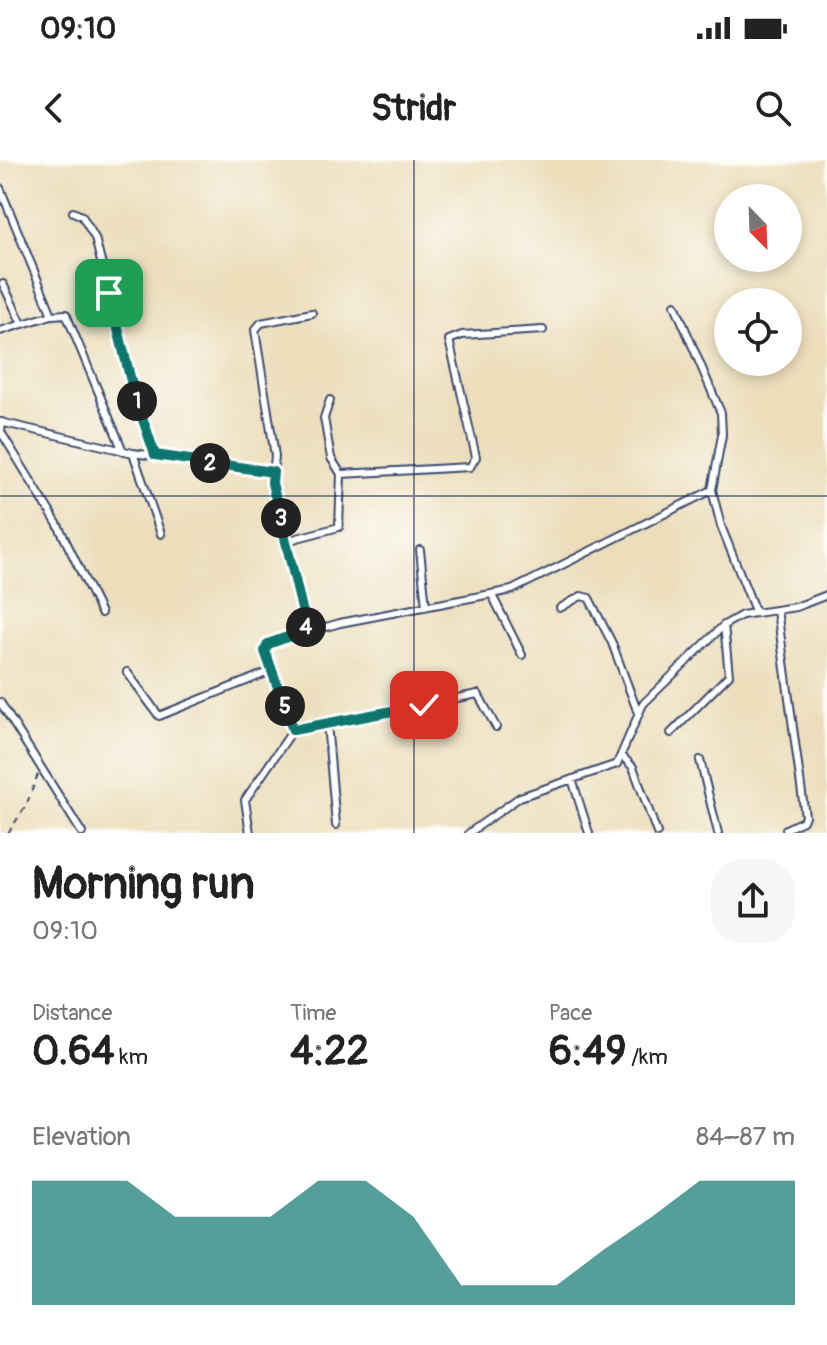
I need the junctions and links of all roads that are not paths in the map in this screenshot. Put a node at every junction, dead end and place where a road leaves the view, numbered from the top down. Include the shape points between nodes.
1 (0, 188) edge
2 (73, 212) dead end
3 (3, 284) dead end
4 (675, 305) dead end
5 (312, 313) dead end
6 (52, 315) junction
7 (22, 324) junction
8 (543, 330) dead end
9 (0, 331) edge
10 (330, 400) dead end
11 (1, 422) edge
12 (123, 451) junction
13 (133, 453) junction
14 (155, 455) junction
15 (273, 472) junction
16 (341, 474) junction
17 (712, 490) junction
18 (161, 534) dead end
19 (286, 541) junction
20 (420, 550) dead end
21 (492, 595) junction
22 (827, 595) edge
23 (426, 606) junction
24 (560, 608) dead end
25 (777, 610) junction
26 (755, 611) junction
27 (101, 613) dead end
28 (724, 625) junction
29 (307, 630) junction
30 (522, 655) dead end
31 (271, 671) junction
32 (127, 672) dead end
33 (0, 702) edge
34 (638, 713) junction
35 (327, 723) junction
36 (496, 727) dead end
37 (293, 730) junction
38 (671, 733) dead end
39 (623, 757) junction
40 (700, 760) dead end
41 (572, 779) junction
42 (336, 825) dead end
43 (786, 829) dead end
44 (82, 833) edge
45 (250, 833) edge
46 (469, 833) edge
47 (589, 833) edge
48 (657, 833) edge
49 (718, 833) edge

1 - 6 street
2 - 14 street via 82,216 95,238
3 - 7 street
4 - 17 street via 721,413
5 - 15 street via 255,327
6 - 7 street
6 - 12 street via 64,313 68,318
7 - 9 street
8 - 16 street via 449,340 476,457 470,467
10 - 16 street via 325,428 331,458
11 - 12 street
11 - 27 street via 1,432 58,525
12 - 13 street
13 - 14 street
13 - 18 street
14 - 15 street
15 - 19 street
16 - 19 street via 338,528
17 - 21 street via 519,588
17 - 26 street
19 - 29 street
20 - 23 street
21 - 23 street
21 - 30 street
22 - 25 street
23 - 29 street
24 - 34 street via 581,596 589,598
25 - 26 street
25 - 43 street via 805,816
26 - 28 street
28 - 34 street
28 - 38 street via 729,675
29 - 31 street via 265,647
31 - 32 street via 159,716
31 - 37 street
33 - 44 street
34 - 39 street
35 - 36 street via 478,694
35 - 37 street
35 - 42 street
37 - 45 street via 245,800
39 - 41 street via 607,770
39 - 48 street via 633,767
40 - 49 street
41 - 46 street via 520,797
41 - 47 street

